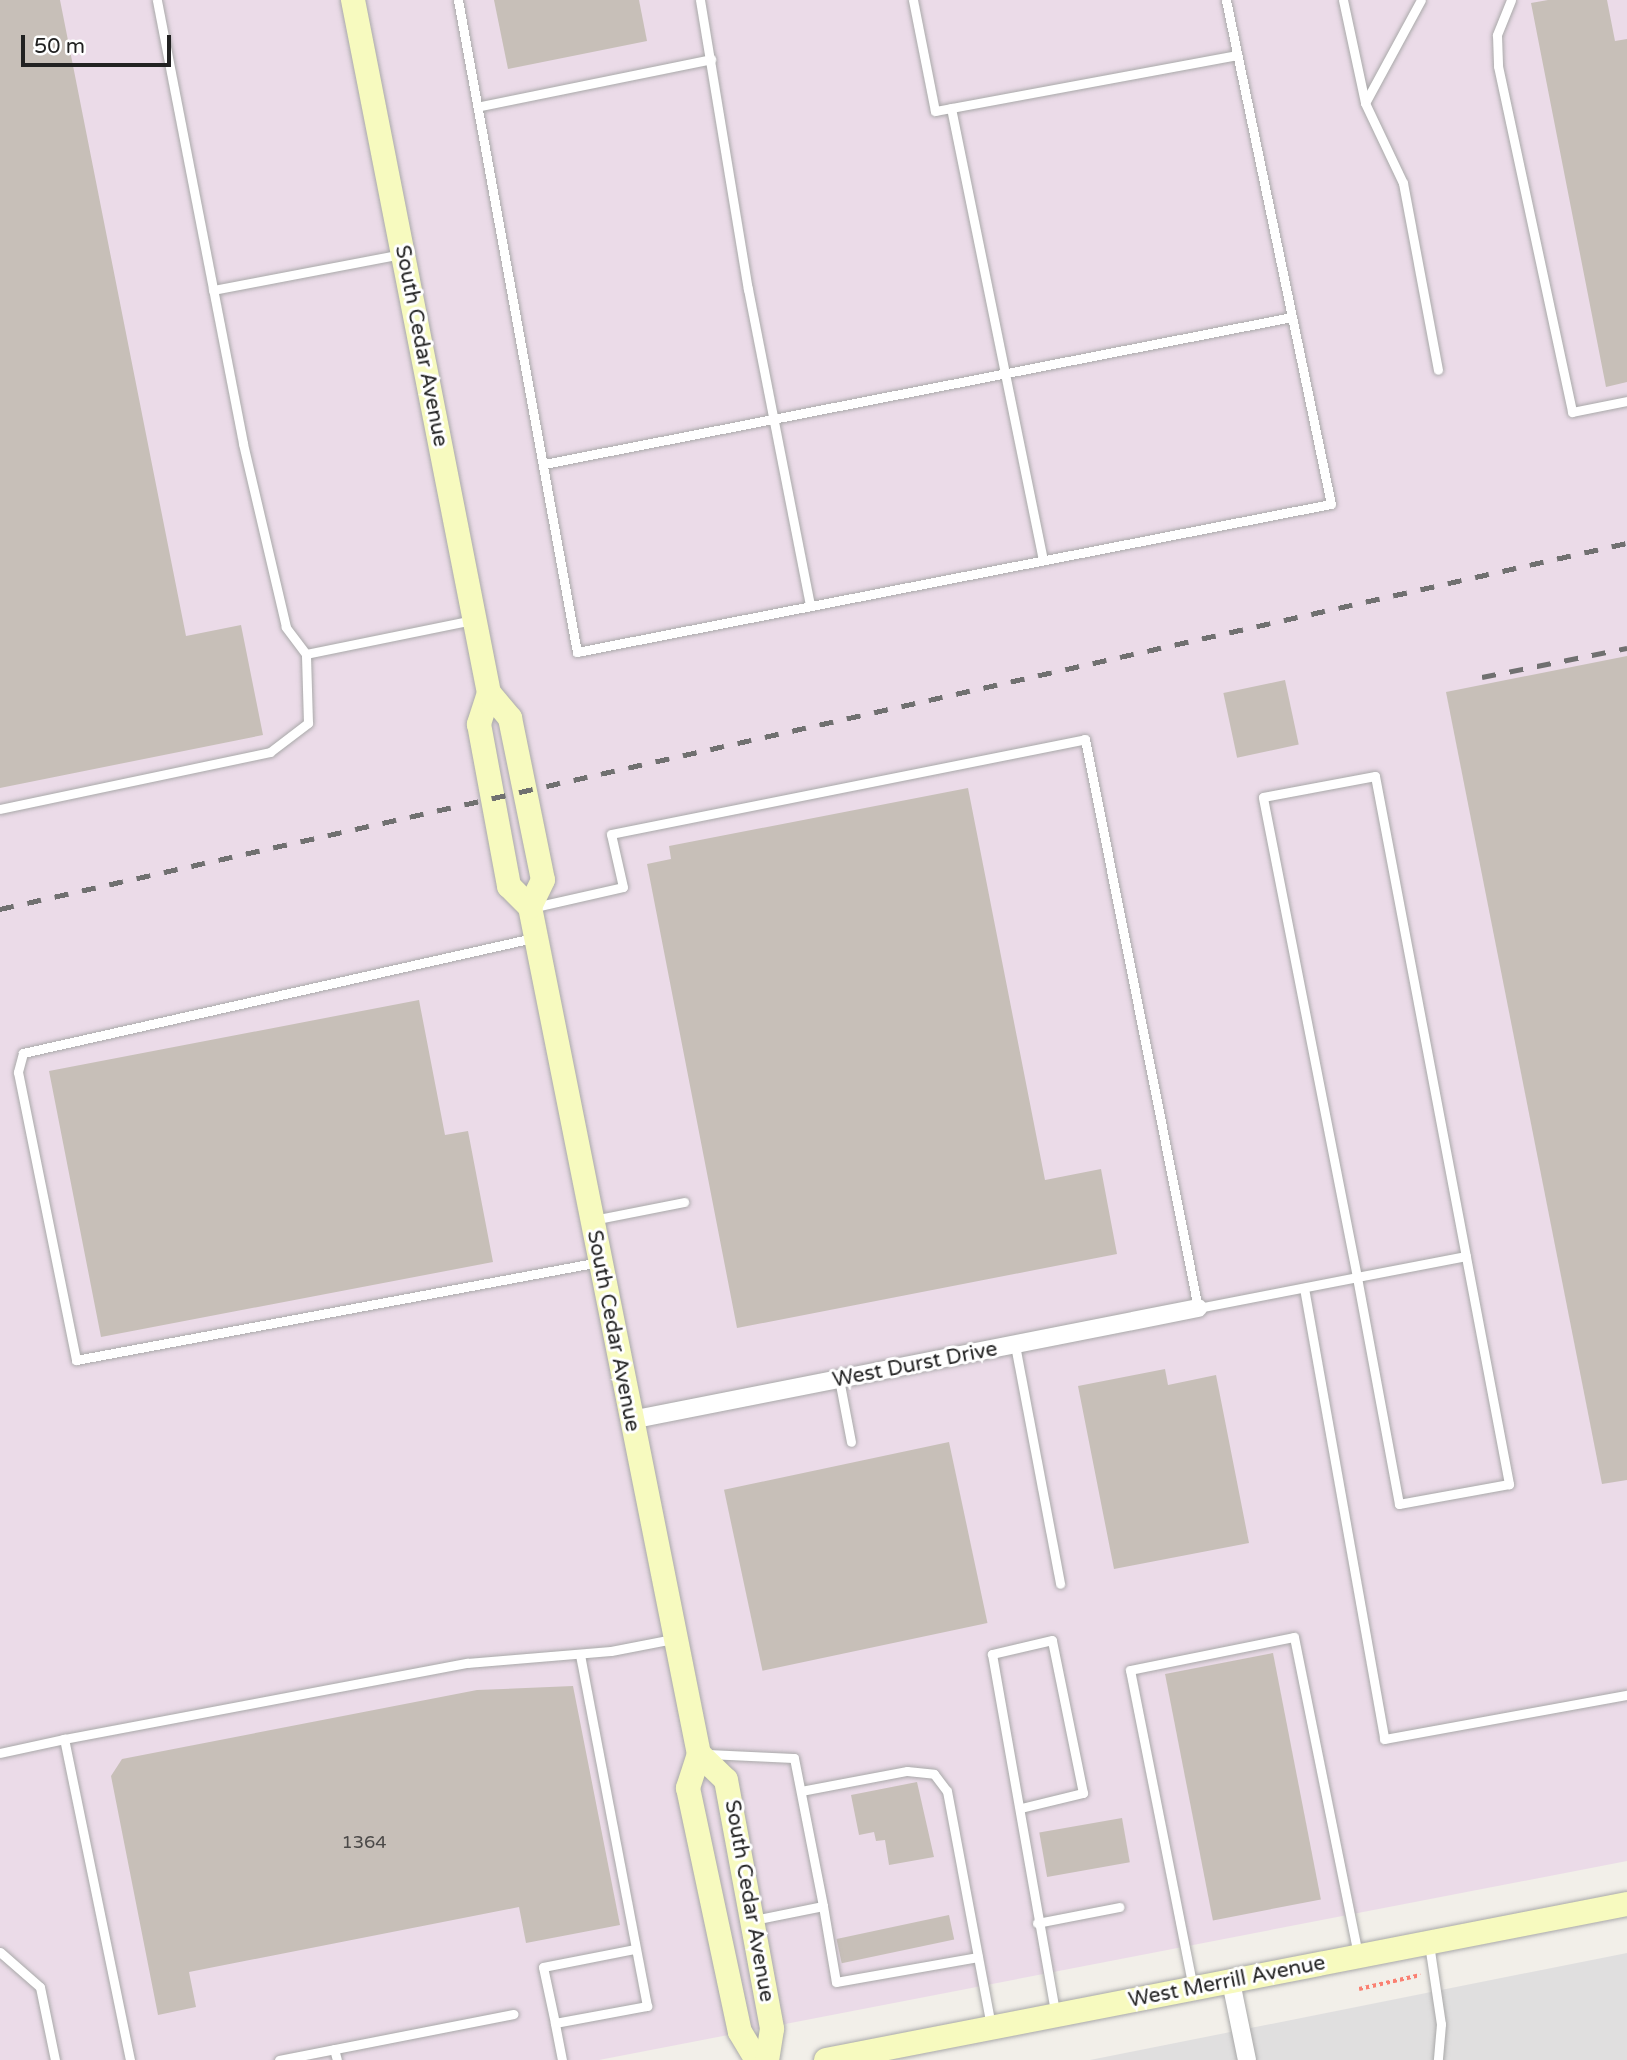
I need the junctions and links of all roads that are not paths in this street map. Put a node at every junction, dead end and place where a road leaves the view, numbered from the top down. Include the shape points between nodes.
1 (157, 0) edge
2 (353, 0) edge
3 (458, 0) edge
4 (700, 0) edge
5 (913, 0) edge
6 (1226, 0) edge
7 (1343, 0) edge
8 (1420, 0) edge
9 (1511, 0) edge
10 (1237, 55) junction
11 (711, 59) junction
12 (1365, 103) junction
13 (481, 106) junction
14 (951, 108) junction
15 (402, 254) junction
16 (213, 290) junction
17 (1292, 317) junction
18 (1438, 370) dead end
19 (1005, 375) junction
20 (1627, 401) edge
21 (774, 421) junction
22 (544, 464) junction
23 (1043, 560) junction
24 (810, 606) junction
25 (475, 620) junction
26 (306, 654) junction
27 (489, 693) junction
28 (0, 809) edge
29 (530, 907) junction
30 (536, 937) junction
31 (684, 1202) dead end
32 (592, 1220) junction
33 (1466, 1256) junction
34 (600, 1261) junction
35 (1357, 1277) junction
36 (1304, 1288) junction
37 (1198, 1308) junction
38 (1015, 1345) junction
39 (839, 1379) junction
40 (631, 1420) junction
41 (850, 1442) dead end
42 (1060, 1584) dead end
43 (675, 1639) junction
44 (580, 1654) junction
45 (1627, 1695) edge
46 (64, 1739) junction
47 (0, 1753) edge
48 (699, 1754) junction
49 (802, 1791) junction
50 (1021, 1808) junction
51 (1627, 1903) edge
52 (823, 1906) junction
53 (1119, 1907) dead end
54 (752, 1920) junction
55 (1038, 1923) junction
56 (1429, 1942) junction
57 (635, 1949) junction
58 (0, 1952) edge
59 (1358, 1956) junction
60 (978, 1957) junction
61 (1231, 1982) junction
62 (1194, 1990) junction
63 (514, 2014) dead end
64 (1056, 2015) junction
65 (555, 2023) junction
66 (991, 2027) junction
67 (334, 2049) junction
68 (55, 2060) edge
69 (130, 2060) edge
70 (279, 2060) edge
71 (337, 2060) edge
72 (562, 2060) edge
73 (757, 2060) edge
74 (767, 2060) edge
75 (826, 2060) edge
76 (1247, 2060) edge
77 (1438, 2060) edge

1 - 16 lane
2 - 15 main road, South Cedar Avenue
3 - 13 lane
4 - 11 lane
5 - 14 lane via 935,111
6 - 10 lane
7 - 12 lane
8 - 12 lane
9 - 20 lane via 1497,35 1499,66 1572,412
10 - 14 lane
10 - 17 lane
11 - 13 lane
11 - 21 lane
12 - 18 lane via 1403,183
13 - 22 lane
14 - 19 lane
15 - 16 lane
15 - 25 main road, South Cedar Avenue
16 - 26 lane via 286,627
17 - 19 lane
17 - 23 lane via 1331,504
19 - 21 lane
19 - 23 lane
21 - 22 lane
21 - 24 lane
22 - 24 lane via 577,652
23 - 24 lane
25 - 26 lane
25 - 27 main road, South Cedar Avenue
26 - 28 lane via 308,723 270,752
27 - 29 main road, South Cedar Avenue via 479,724 509,886
27 - 29 main road, South Cedar Avenue via 510,718 543,880
29 - 30 main road, South Cedar Avenue
29 - 37 lane via 623,887 611,834 1085,739
30 - 32 main road, South Cedar Avenue
30 - 34 lane via 23,1054 18,1072 76,1360
31 - 32 lane
32 - 34 main road, South Cedar Avenue
33 - 35 lane
33 - 35 lane via 1509,1484 1399,1504
33 - 35 lane via 1376,776 1276,794 1263,797
34 - 40 main road, South Cedar Avenue
35 - 36 lane
36 - 37 lane
36 - 45 lane via 1384,1739
37 - 38 street, West Durst Drive
38 - 39 street, West Durst Drive
38 - 42 lane
39 - 40 street, West Durst Drive
39 - 41 lane
40 - 43 main road, South Cedar Avenue
43 - 44 lane
43 - 48 main road, South Cedar Avenue
44 - 46 lane via 467,1662
44 - 57 lane
46 - 47 lane
46 - 69 lane
48 - 49 lane via 794,1758
48 - 54 main road, South Cedar Avenue via 726,1780
48 - 73 main road, South Cedar Avenue via 688,1788 740,2032
49 - 52 lane
49 - 60 lane via 907,1771 934,1774 947,1791
50 - 50 lane via 992,1654 1052,1640 1083,1793
50 - 55 lane
51 - 56 main road, West Merrill Avenue
52 - 54 lane
52 - 60 lane via 836,1982
53 - 55 lane
54 - 74 main road, South Cedar Avenue via 772,2029
55 - 64 lane
56 - 59 main road, West Merrill Avenue
56 - 77 lane
57 - 65 lane via 543,1967
57 - 65 lane via 647,2006
58 - 68 lane via 40,1987
59 - 61 main road, West Merrill Avenue
59 - 62 lane via 1294,1637 1130,1670
60 - 66 lane
61 - 62 main road, West Merrill Avenue
61 - 76 street
62 - 64 main road, West Merrill Avenue
63 - 67 lane
64 - 66 main road, West Merrill Avenue
65 - 72 lane
66 - 75 main road, West Merrill Avenue
67 - 70 lane
67 - 71 lane

